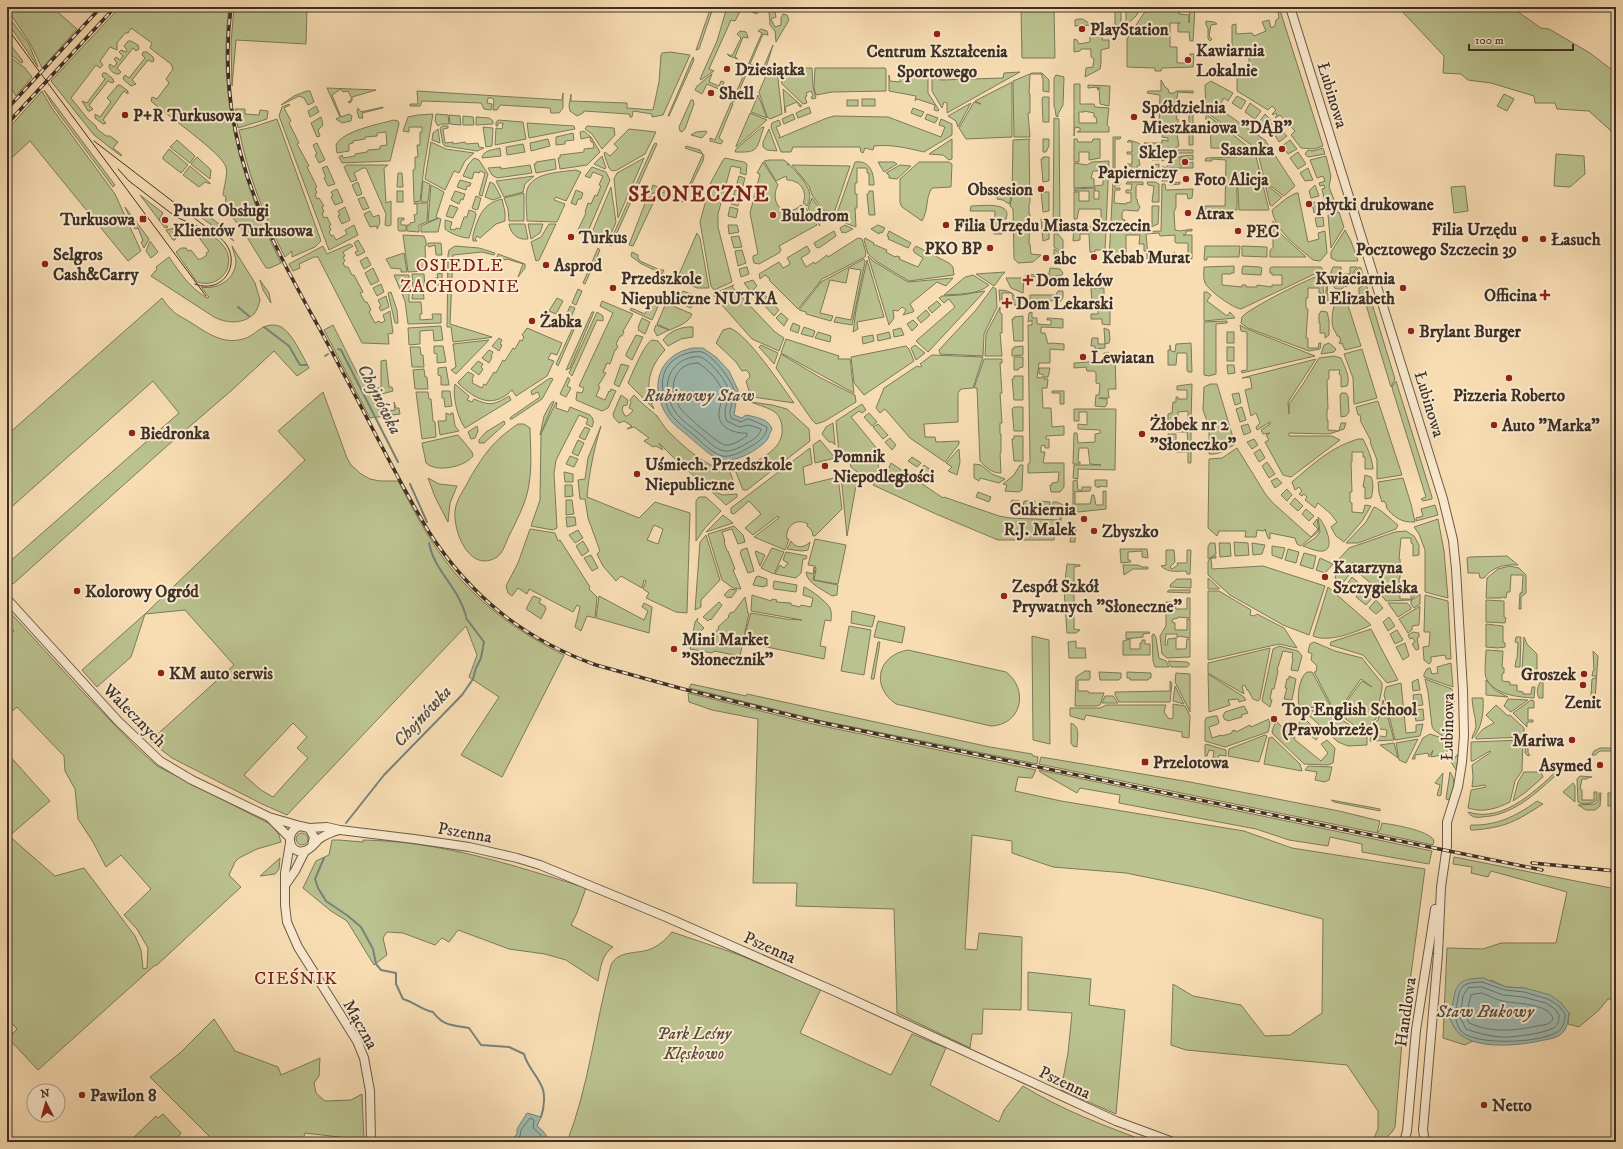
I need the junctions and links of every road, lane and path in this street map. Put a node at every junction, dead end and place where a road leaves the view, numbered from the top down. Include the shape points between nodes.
1 (1290, 7) edge
2 (7, 600) edge
3 (270, 817) junction
4 (1447, 822) joint
5 (300, 826) junction
6 (310, 828) junction
7 (340, 830) junction
8 (290, 840) junction
9 (312, 846) junction
10 (305, 851) junction
11 (286, 884) junction
12 (1441, 887) junction
13 (371, 1142) edge
14 (1173, 1142) edge
15 (1404, 1142) edge
16 (1425, 1142) edge

1 - 4 street, Łubinowa via 1451,529 1457,574 1464,730 1458,787
2 - 3 street, Walecznych via 113,716 160,761 192,780
3 - 5 street, Walecznych
3 - 8 street, Walecznych
4 - 12 street, Handlowa via 1447,849
5 - 6 street
5 - 8 street via 291,831
6 - 7 street, Pszenna via 327,827
6 - 9 street via 314,837
7 - 9 street via 324,836
7 - 14 street, Pszenna via 469,847 546,867 834,991 1116,1121
8 - 10 street via 298,850
8 - 11 street, Mączna
9 - 10 street
10 - 11 street
11 - 13 street, Mączna via 285,910 291,932 357,1041 364,1058 370,1091
12 - 15 street, Handlowa via 1417,1026
12 - 16 street, Handlowa via 1438,954 1423,1126

